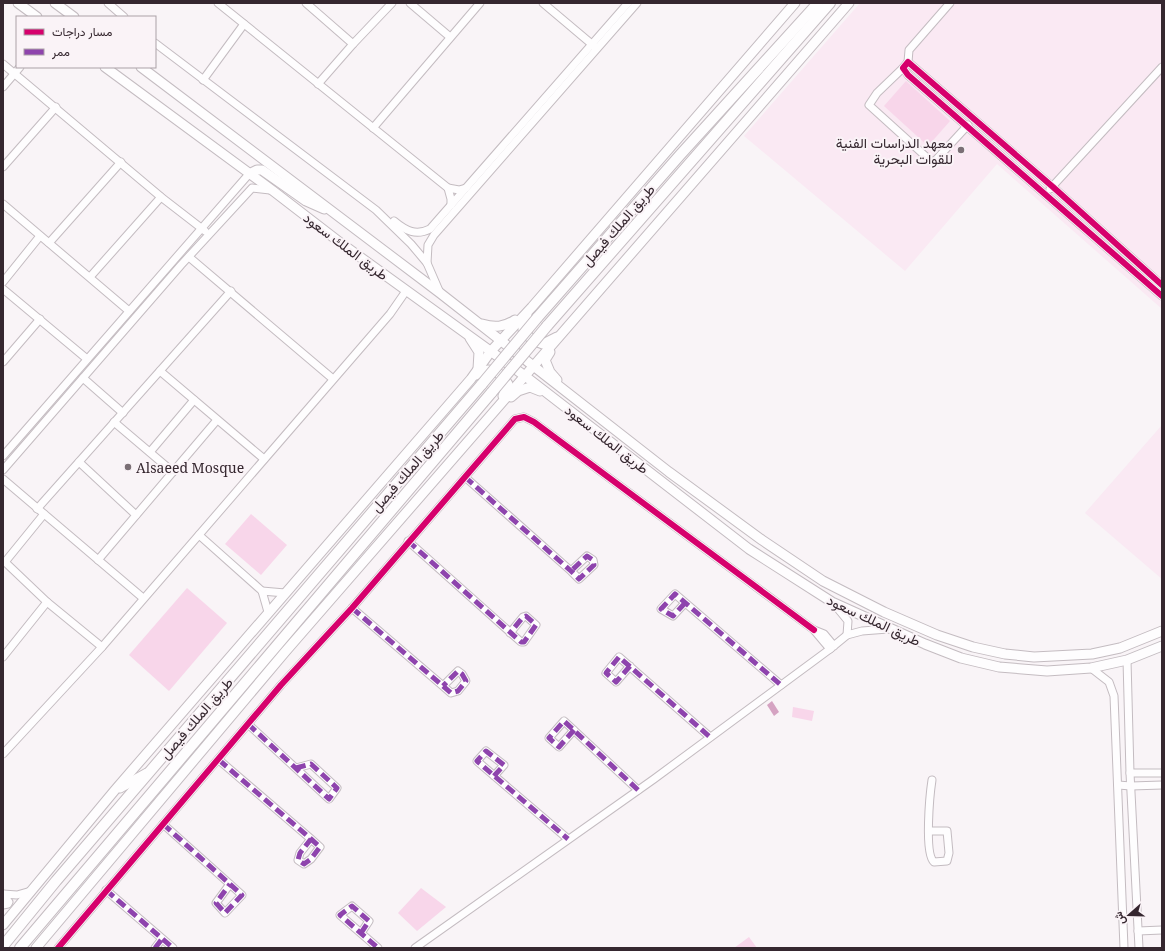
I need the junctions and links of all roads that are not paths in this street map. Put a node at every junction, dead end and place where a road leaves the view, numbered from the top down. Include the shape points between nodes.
1 (18, 3) edge
2 (55, 3) edge
3 (108, 3) edge
4 (218, 3) edge
5 (306, 3) edge
6 (392, 3) edge
7 (410, 3) edge
8 (480, 3) edge
9 (543, 3) edge
10 (628, 3) edge
11 (638, 3) edge
12 (795, 3) edge
13 (818, 3) edge
14 (830, 3) edge
15 (849, 3) edge
16 (950, 3) edge
17 (36, 16) edge
18 (73, 16) edge
19 (123, 16) edge
20 (244, 24) junction
21 (450, 37) junction
22 (156, 44) edge
23 (352, 44) junction
24 (595, 46) junction
25 (908, 62) junction
26 (3, 64) edge
27 (1162, 67) edge
28 (106, 68) edge
29 (142, 68) edge
30 (903, 68) junction
31 (17, 70) edge
32 (203, 80) junction
33 (318, 84) junction
34 (3, 87) edge
35 (56, 107) junction
36 (968, 125) junction
37 (372, 128) junction
38 (120, 162) junction
39 (3, 167) edge
40 (249, 174) junction
41 (1053, 187) junction
42 (448, 188) junction
43 (466, 188) junction
44 (272, 190) junction
45 (1046, 193) junction
46 (161, 197) junction
47 (3, 204) edge
48 (451, 205) junction
49 (376, 210) junction
50 (351, 225) junction
51 (202, 230) junction
52 (210, 234) junction
53 (40, 236) junction
54 (48, 243) junction
55 (189, 257) junction
56 (427, 263) junction
57 (90, 277) junction
58 (3, 282) edge
59 (1162, 284) edge
60 (3, 289) edge
61 (231, 291) junction
62 (406, 291) junction
63 (440, 293) junction
64 (1162, 296) edge
65 (532, 307) junction
66 (129, 311) junction
67 (40, 319) junction
68 (474, 321) junction
69 (464, 331) junction
70 (562, 334) junction
71 (500, 341) junction
72 (491, 351) junction
73 (86, 359) junction
74 (3, 362) edge
75 (533, 367) junction
76 (478, 369) junction
77 (160, 371) junction
78 (525, 376) junction
79 (83, 378) junction
80 (333, 379) junction
81 (470, 379) junction
82 (570, 395) junction
83 (194, 400) junction
84 (561, 404) junction
85 (497, 407) junction
86 (123, 413) junction
87 (217, 420) junction
88 (114, 422) junction
89 (150, 452) junction
90 (3, 456) edge
91 (264, 459) junction
92 (79, 462) junction
93 (3, 470) edge
94 (173, 472) junction
95 (465, 477) junction
96 (3, 479) edge
97 (37, 509) junction
98 (44, 514) junction
99 (136, 515) junction
100 (198, 534) junction
101 (408, 541) junction
102 (98, 560) junction
103 (4, 563) edge
104 (571, 571) dead end
105 (262, 591) junction
106 (285, 593) junction
107 (143, 598) junction
108 (47, 602) junction
109 (685, 602) dead end
110 (832, 602) junction
111 (352, 608) junction
112 (268, 612) junction
113 (888, 629) junction
114 (1162, 631) edge
115 (510, 633) dead end
116 (847, 635) junction
117 (1162, 646) edge
118 (102, 647) junction
119 (832, 647) junction
120 (3, 657) edge
121 (1127, 660) junction
122 (630, 666) dead end
123 (1091, 668) junction
124 (781, 685) junction
125 (443, 686) dead end
126 (237, 709) junction
127 (248, 724) junction
128 (574, 730) dead end
129 (710, 737) junction
130 (3, 754) edge
131 (219, 760) junction
132 (296, 768) junction
133 (150, 772) junction
134 (1130, 773) junction
135 (1162, 773) edge
136 (494, 776) dead end
137 (166, 777) junction
138 (932, 780) dead end
139 (1118, 784) junction
140 (1162, 785) edge
141 (1131, 786) junction
142 (115, 790) junction
143 (638, 790) junction
144 (150, 796) junction
145 (163, 824) junction
146 (135, 830) junction
147 (929, 831) junction
148 (311, 839) dead end
149 (568, 839) junction
150 (230, 884) dead end
151 (106, 890) junction
152 (31, 891) junction
153 (3, 894) edge
154 (3, 905) edge
155 (3, 925) edge
156 (1162, 930) edge
157 (1138, 931) junction
158 (361, 933) dead end
159 (162, 939) junction
160 (3, 946) edge
161 (20, 948) edge
162 (36, 948) edge
163 (58, 948) edge
164 (155, 948) edge
165 (173, 948) edge
166 (378, 948) edge
167 (415, 948) edge
168 (1124, 948) edge
169 (1139, 948) edge

1 - 17 main road
2 - 18 main road
3 - 19 street
4 - 20 street
5 - 23 street
6 - 23 street
7 - 21 street
8 - 21 street
9 - 24 street
10 - 24 street
11 - 24 street
12 - 65 main road
13 - 133 highway, طريق الملك فيصل, bridge via 537,318
14 - 137 highway, طريق الملك فيصل, bridge via 547,326
15 - 70 main road
16 - 25 street via 909,50
20 - 32 street
20 - 33 street
21 - 37 street
22 - 32 street
23 - 33 street
24 - 43 street
24 - 56 street via 434,235 428,245
25 - 30 street
25 - 41 street
26 - 31 street
27 - 41 street
28 - 40 main road, طريق الملك سعود
29 - 50 main road, طريق الملك سعود
30 - 36 street
30 - 36 street via 877,93 869,105 933,163
31 - 34 street
31 - 35 street
32 - 49 street
33 - 37 street
35 - 38 street
35 - 39 street
36 - 45 street
37 - 42 street
38 - 46 street
38 - 54 street
40 - 44 main road, طريق الملك سعود
40 - 50 main road via 262,170 306,201
40 - 51 street
41 - 45 street
41 - 59 street
42 - 43 street
42 - 48 street
43 - 48 street
44 - 52 street via 252,188
44 - 62 main road, طريق الملك سعود
45 - 64 street
46 - 51 street
46 - 57 street
47 - 53 street
48 - 49 street via 430,229 417,233 405,229
49 - 56 street
50 - 63 main road, طريق الملك سعود
51 - 52 street
51 - 66 street
52 - 55 street
53 - 54 street
53 - 58 street
54 - 57 street
55 - 61 street
55 - 79 street
56 - 63 street
57 - 66 street
60 - 67 street
61 - 77 street
61 - 80 street
62 - 69 main road, طريق الملك سعود
62 - 80 street via 390,314
63 - 68 main road, طريق الملك سعود
65 - 68 main road via 506,325 492,327
65 - 70 main road via 523,324 523,330 528,336 543,344
65 - 71 main road
66 - 73 street
67 - 73 street
67 - 74 street
68 - 71 main road, طريق الملك سعود
69 - 72 main road, طريق الملك سعود
69 - 76 main road via 479,352
70 - 75 main road
70 - 82 main road via 545,360 550,372
71 - 72 main road
71 - 75 main road, طريق الملك سعود
72 - 76 main road
72 - 78 main road, طريق الملك سعود
73 - 90 street
75 - 78 main road
75 - 82 main road, طريق الملك سعود
76 - 81 main road
77 - 83 street
77 - 86 street
78 - 84 main road, طريق الملك سعود
78 - 85 main road
79 - 86 street
79 - 93 street
80 - 91 street
81 - 85 main road via 483,369 491,369 506,380 508,389
81 - 106 main road
82 - 114 main road, طريق الملك سعود via 762,540 823,581 937,635 973,647 1034,657 1092,654 1120,648
83 - 87 street
83 - 89 street
84 - 85 main road via 536,388 530,387 518,391
84 - 110 main road, طريق الملك سعود via 749,549
85 - 126 main road
86 - 88 street
87 - 91 street
87 - 94 street
88 - 89 street
88 - 92 street
89 - 94 street
91 - 100 street
92 - 97 street
92 - 99 street
94 - 99 street
95 - 101 street
95 - 104 street
95 - 119 street via 515,419 524,417 540,426 814,630
96 - 97 street
97 - 98 street
98 - 102 street
98 - 103 street
99 - 102 street
100 - 105 street
100 - 107 street
101 - 111 street
101 - 115 street
102 - 107 street
103 - 108 street
105 - 106 street
105 - 112 street
106 - 112 main road
107 - 118 street
108 - 118 street
108 - 120 street
109 - 124 street
110 - 113 main road, طريق الملك سعود
110 - 116 street via 848,620
111 - 125 street
111 - 127 street
112 - 142 main road
113 - 116 street
113 - 123 main road, طريق الملك سعود via 961,658 998,667 1047,671
116 - 119 street
117 - 121 main road, طريق الملك سعود
118 - 130 street
119 - 124 street
121 - 123 main road, طريق الملك سعود
121 - 134 street
122 - 129 street
123 - 139 street via 1113,688
124 - 129 street
126 - 137 main road
126 - 146 main road
127 - 131 street
127 - 132 street
128 - 143 street
129 - 143 street
131 - 145 street
131 - 148 street
132 - 132 street via 329,799 337,788 311,764
133 - 142 main road
133 - 160 highway, طريق الملك فيصل via 56,880
134 - 135 street
134 - 141 street
136 - 149 street
137 - 144 highway, طريق الملك فيصل
138 - 147 street
139 - 141 street
139 - 168 street
140 - 141 street
141 - 157 street
142 - 152 main road
143 - 149 street
144 - 146 main road
144 - 161 highway, طريق الملك فيصل
145 - 150 street
145 - 151 street
146 - 162 main road
147 - 147 street via 932,861 947,861 947,831
149 - 167 street
151 - 159 street
151 - 163 street
152 - 153 street via 17,895
152 - 155 main road
153 - 154 street via 9,902
156 - 157 street
157 - 169 street
158 - 166 street
159 - 164 street
159 - 165 street

